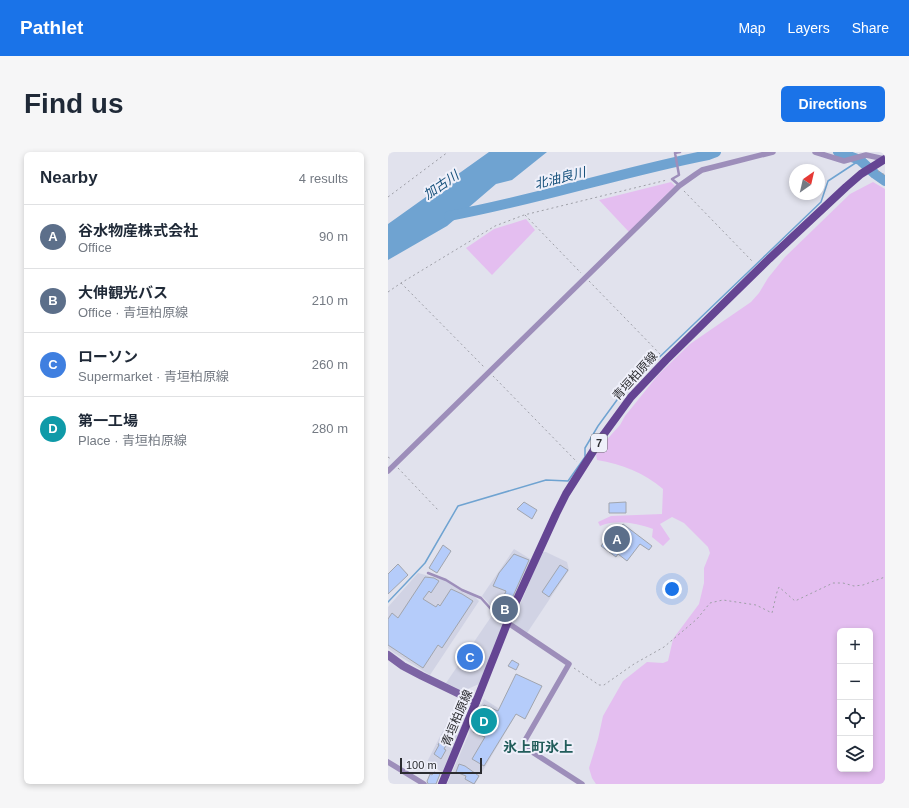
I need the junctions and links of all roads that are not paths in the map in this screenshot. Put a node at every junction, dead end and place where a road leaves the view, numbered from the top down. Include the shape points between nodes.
1 (680, 152) edge
2 (772, 152) edge
3 (816, 152) edge
4 (885, 159) edge
5 (679, 186) junction
6 (388, 471) edge
7 (428, 573) dead end
8 (508, 623) junction
9 (388, 655) edge
10 (476, 702) junction
11 (388, 762) edge
12 (424, 784) edge
13 (442, 784) edge
14 (582, 784) edge

1 - 5 lane via 675,153 679,175 672,179
2 - 5 street via 702,170
3 - 4 street via 844,161 866,155
4 - 8 main road, 青垣柏原線 / 7 via 861,174 769,259 631,397 566,494
5 - 6 street
7 - 8 lane via 481,598 499,618
8 - 10 main road, 青垣柏原線 / 7
8 - 14 street via 569,664 524,745
9 - 10 street via 403,666
10 - 13 main road, 青垣柏原線 / 7
11 - 12 street

